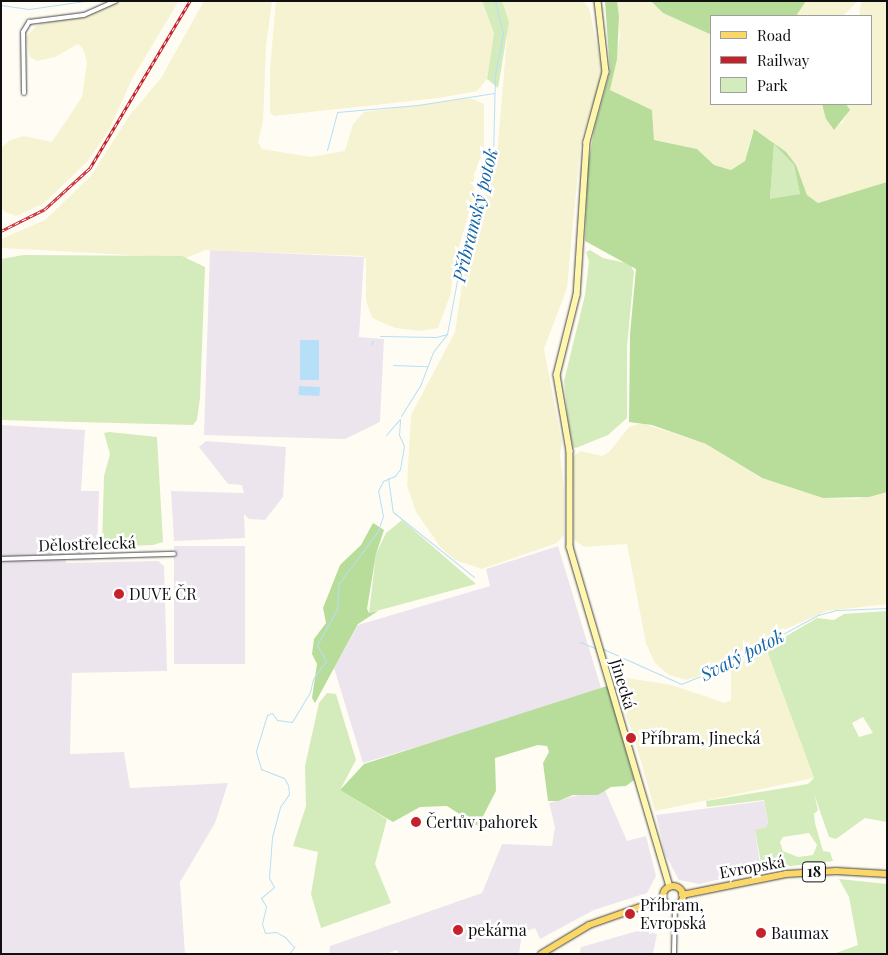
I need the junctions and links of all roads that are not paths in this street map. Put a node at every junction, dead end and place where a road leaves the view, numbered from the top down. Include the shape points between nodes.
1 (116, 1) edge
2 (598, 1) edge
3 (24, 93) dead end
4 (174, 554) dead end
5 (1, 559) edge
6 (887, 874) edge
7 (670, 887) junction
8 (682, 895) junction
9 (663, 899) junction
10 (675, 906) junction
11 (541, 954) edge
12 (674, 954) edge

1 - 3 street via 84,15 29,22 23,32
2 - 7 main road, Jinecká via 606,72 587,142 577,295 557,375 570,451 570,547
4 - 5 street, Dělostřelecká
6 - 8 main road, Evropská / 18 via 836,871 786,874
7 - 8 main road via 679,889
7 - 9 main road
8 - 10 main road
9 - 10 main road
9 - 11 main road via 590,925
10 - 12 street

